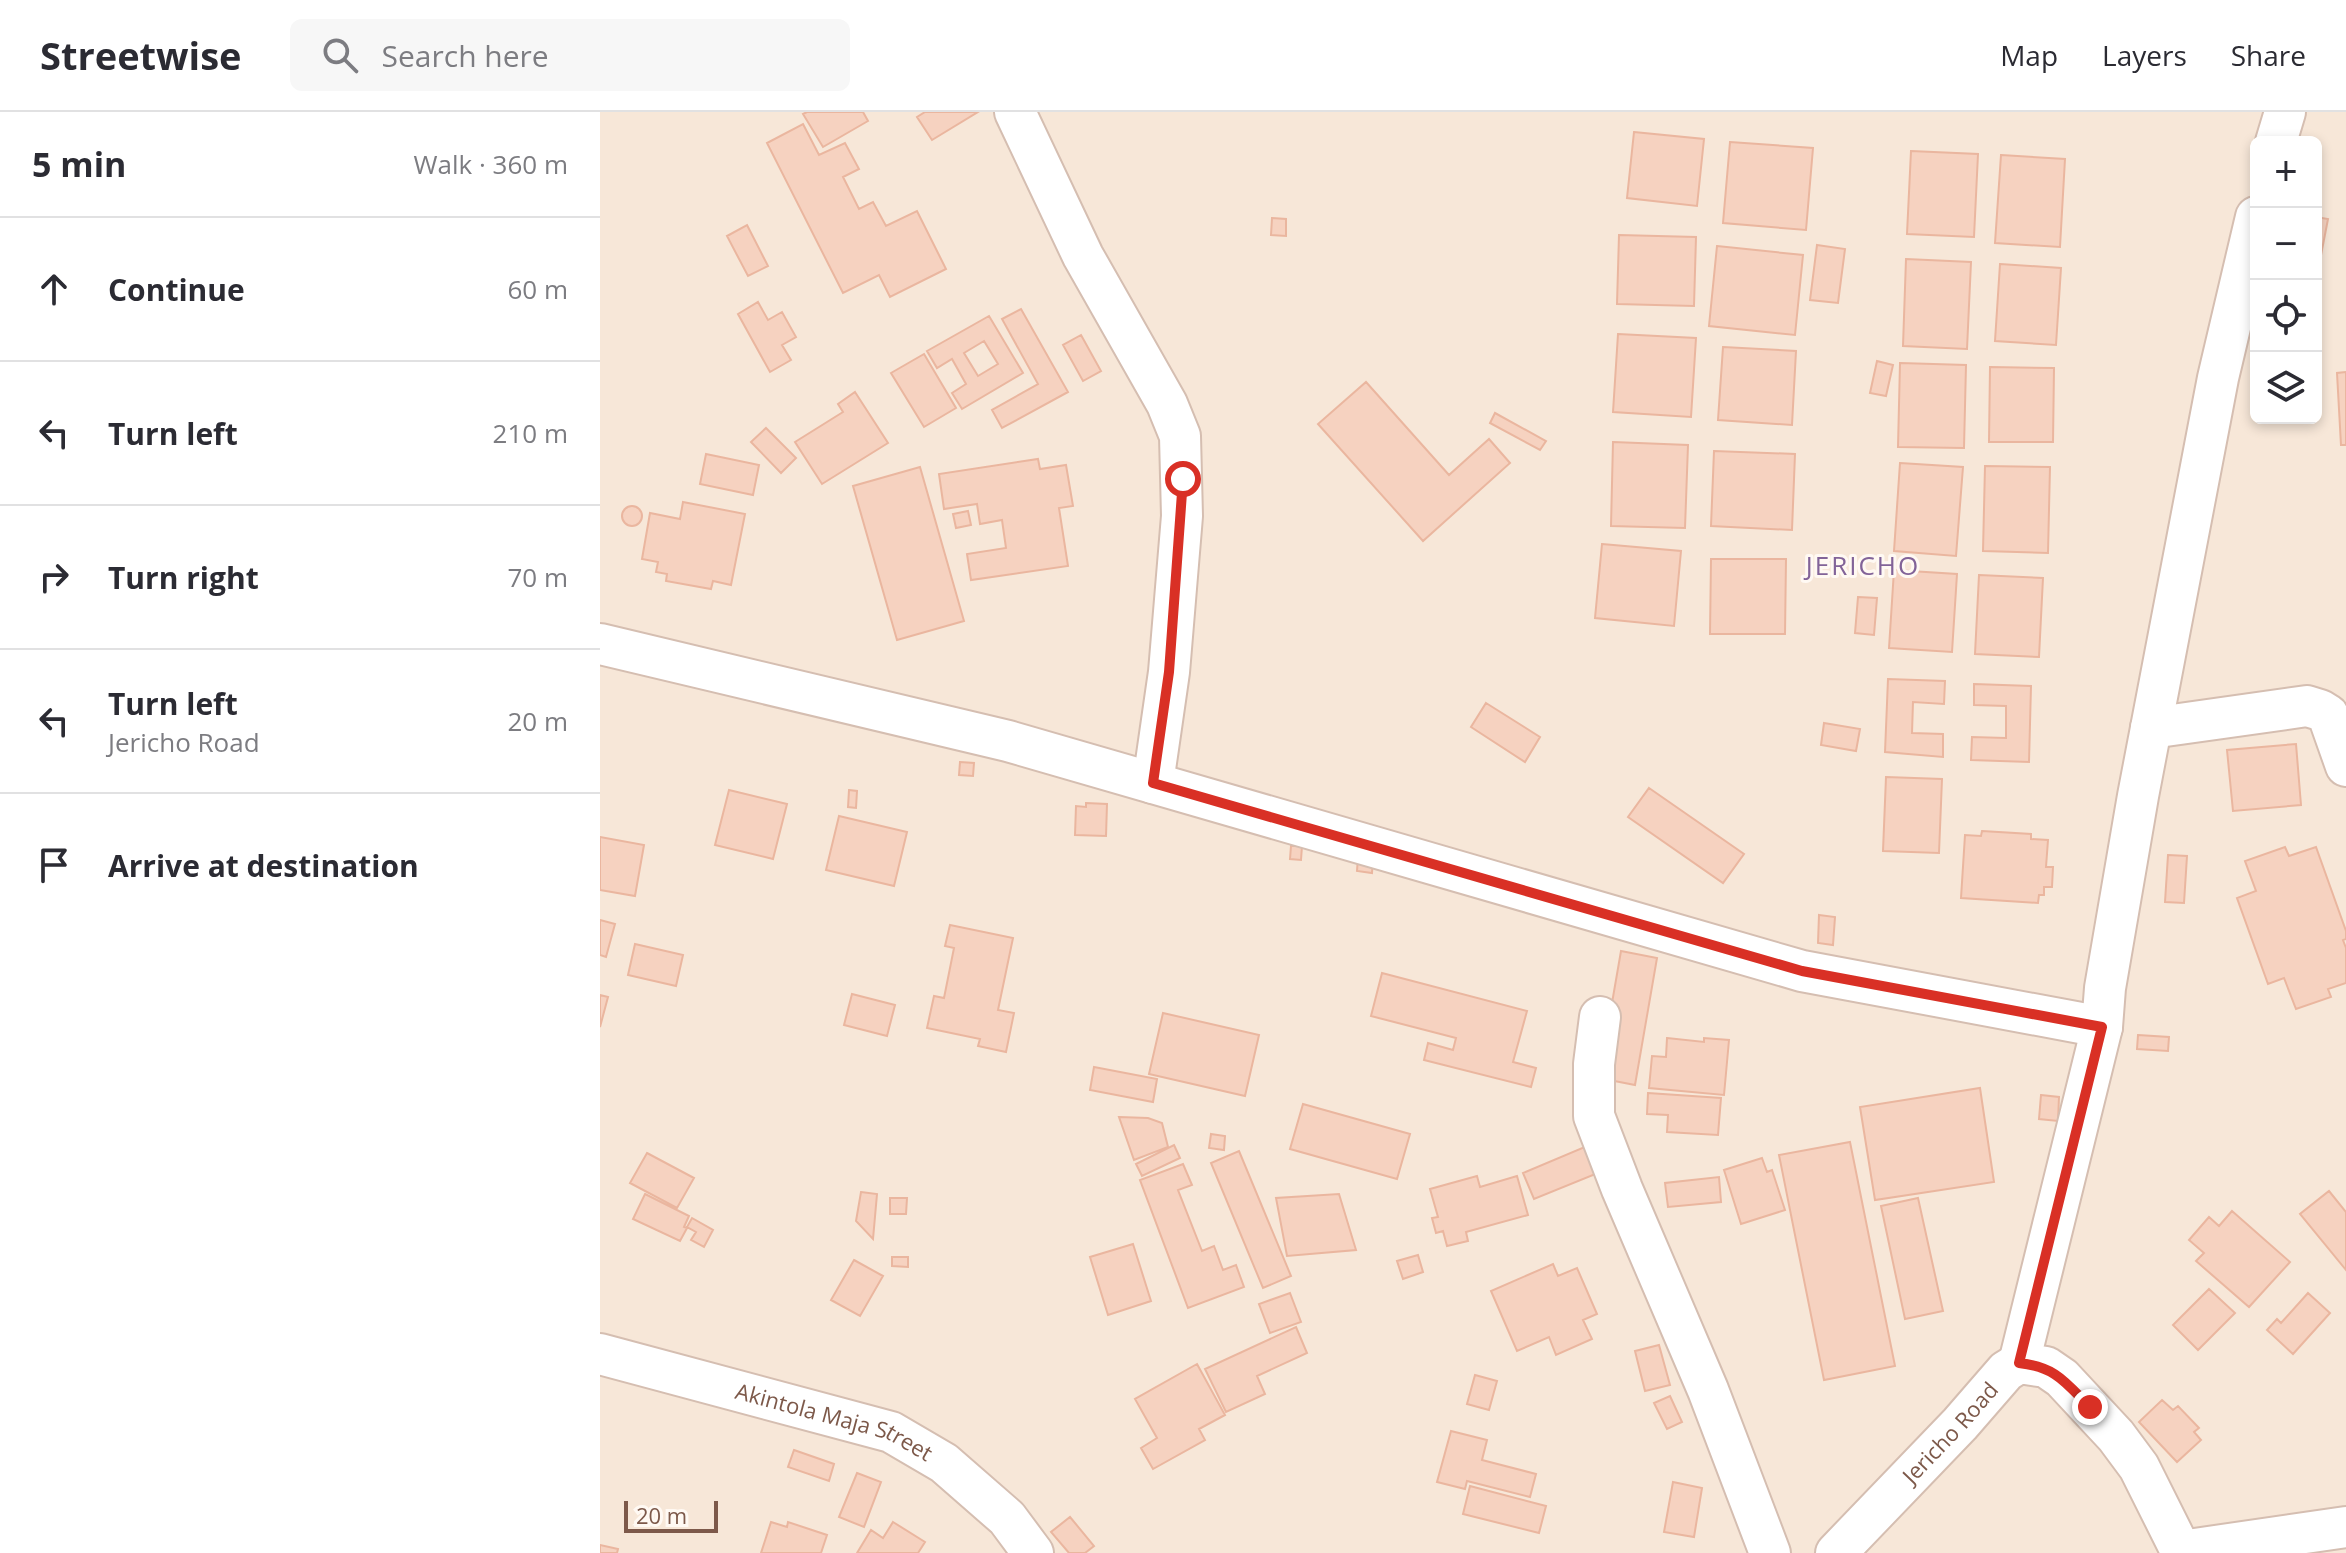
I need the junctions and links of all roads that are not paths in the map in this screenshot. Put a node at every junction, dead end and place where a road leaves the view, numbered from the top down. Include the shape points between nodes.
1 (1015, 112) edge
2 (2285, 112) edge
3 (2278, 136) edge
4 (2250, 242) edge
5 (600, 644) edge
6 (2151, 728) junction
7 (2346, 766) edge
8 (1153, 783) junction
9 (1600, 1017) dead end
10 (2102, 1027) junction
11 (600, 1354) edge
12 (2019, 1363) junction
13 (2346, 1527) edge
14 (2182, 1552) edge
15 (1033, 1553) edge
16 (1770, 1553) edge
17 (1836, 1553) edge

1 - 8 street via 1083,256 1180,436 1182,516
2 - 3 street
4 - 6 street via 2218,378
5 - 8 street via 1008,741
6 - 7 street via 2307,706 2328,715
6 - 10 street
8 - 10 street via 1802,971
9 - 16 street via 1594,1116
10 - 12 street
11 - 15 street, Akintola Maja Street via 891,1432 953,1471 1007,1518
12 - 14 street via 2046,1367 2062,1378 2116,1436 2139,1467
12 - 17 street, Jericho Road
13 - 14 street

